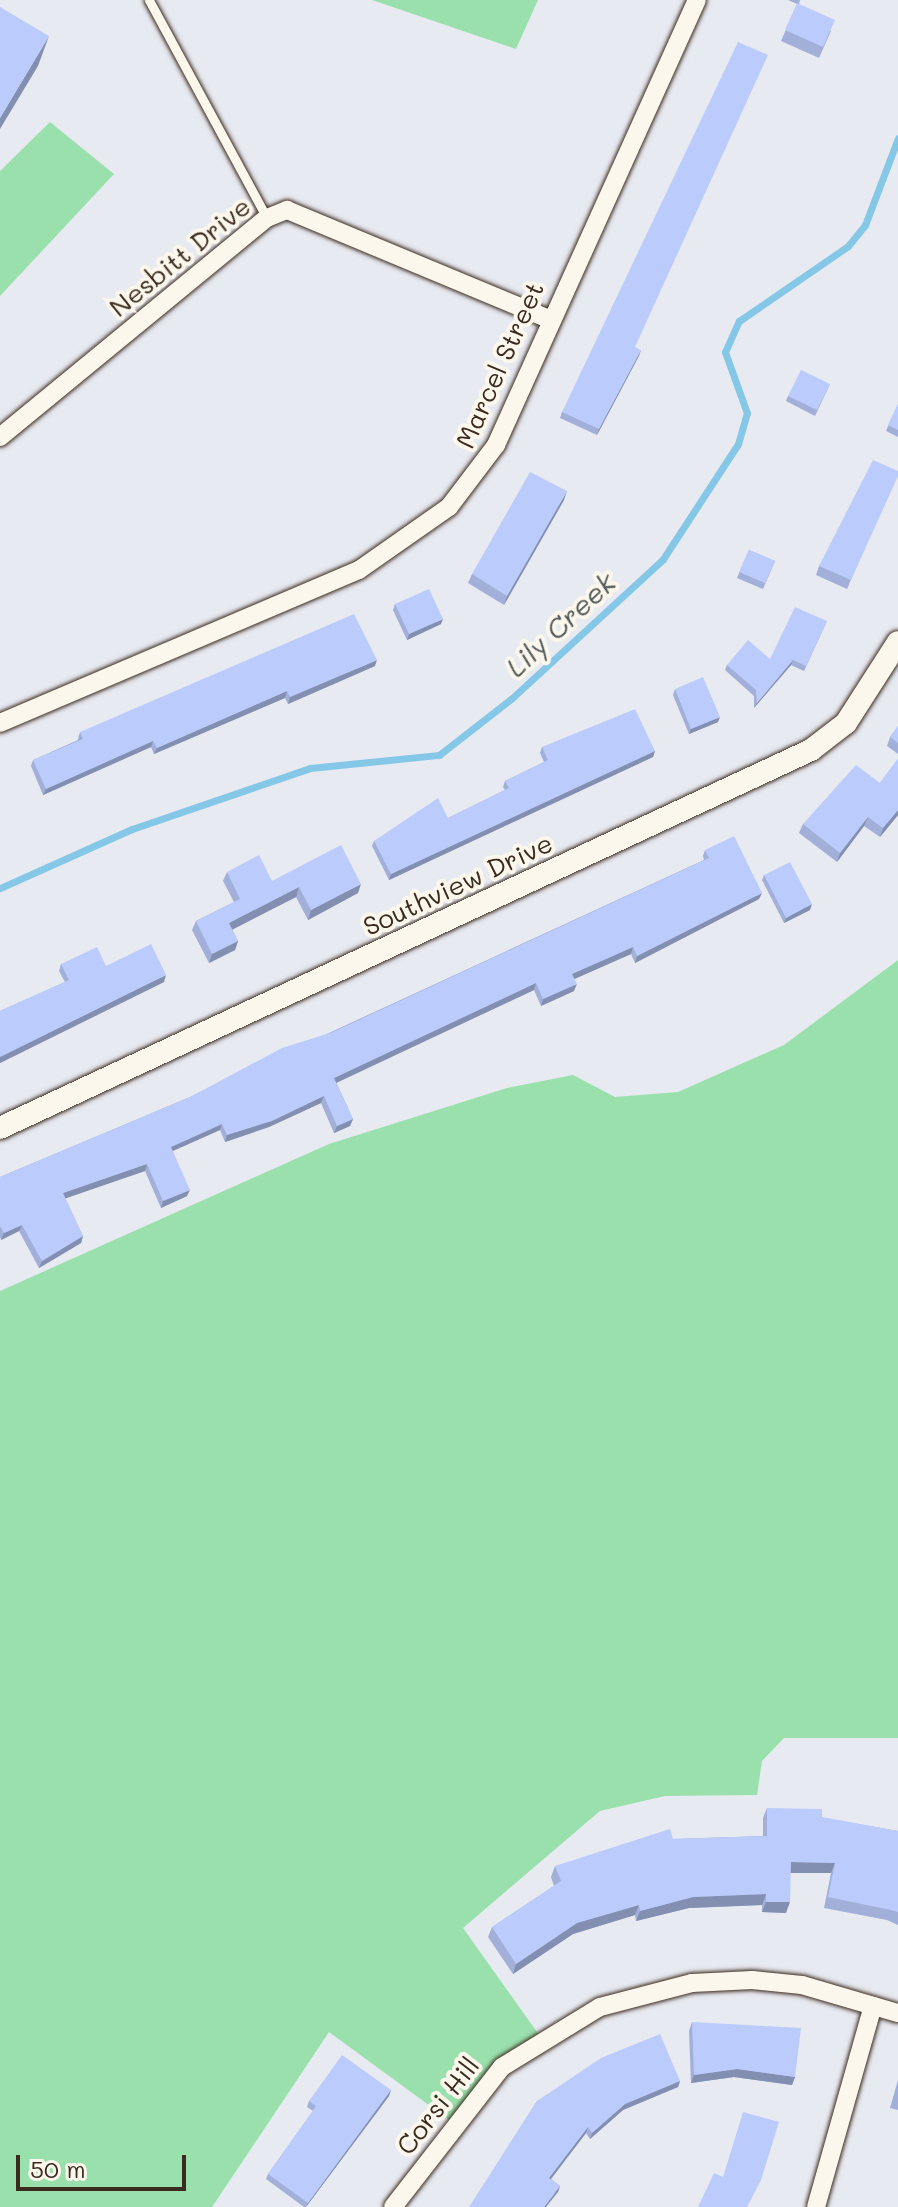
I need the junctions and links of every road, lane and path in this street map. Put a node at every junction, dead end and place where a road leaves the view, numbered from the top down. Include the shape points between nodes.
1 (149, 0) edge
2 (697, 0) edge
3 (267, 218) junction
4 (549, 319) junction
5 (0, 437) edge
6 (896, 652) edge
7 (0, 723) edge
8 (0, 1128) edge
9 (873, 2006) junction
10 (898, 2013) edge
11 (393, 2207) edge
12 (816, 2207) edge

1 - 3 lane
2 - 4 street, Marcel Street
3 - 4 street, Nesbitt Drive via 287,210 311,218
3 - 5 street, Nesbitt Drive
4 - 7 street, Marcel Street via 482,468 419,533 359,570
6 - 8 street, Southview Drive via 846,723 811,750
9 - 10 street, Corsi Hill
9 - 11 street, Corsi Hill via 802,1985 724,1980 600,2007 502,2067
9 - 12 street

